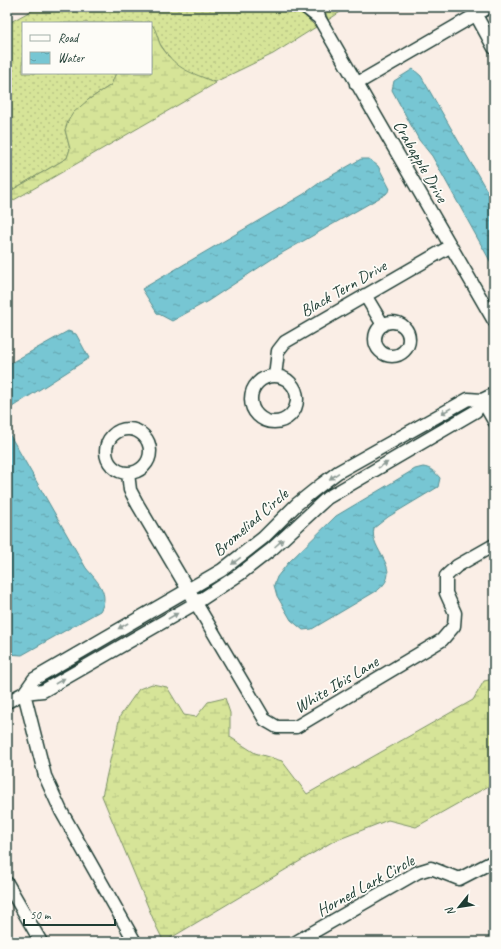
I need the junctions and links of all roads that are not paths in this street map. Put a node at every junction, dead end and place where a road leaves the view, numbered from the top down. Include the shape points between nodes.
1 (305, 7) edge
2 (489, 7) edge
3 (318, 12) edge
4 (476, 15) junction
5 (494, 48) edge
6 (356, 84) junction
7 (451, 246) junction
8 (365, 295) junction
9 (494, 321) edge
10 (383, 325) dead end
11 (275, 376) dead end
12 (494, 394) edge
13 (482, 400) junction
14 (494, 421) edge
15 (128, 473) dead end
16 (494, 545) edge
17 (188, 588) junction
18 (196, 603) junction
19 (24, 693) junction
20 (7, 702) edge
21 (494, 860) edge
22 (7, 883) edge
23 (40, 942) edge
24 (135, 942) edge
25 (296, 942) edge

1 - 3 street, Crabapple Drive
2 - 4 street
3 - 6 street, Crabapple Drive
4 - 5 street
4 - 6 street
6 - 7 street, Crabapple Drive
7 - 8 street, Black Tern Drive
7 - 9 street, Crabapple Drive
8 - 10 street
8 - 11 street, Black Tern Drive via 280,346
12 - 13 street, Bromeliad Circle
13 - 14 street
13 -> 17 street, Bromeliad Circle via 468,399 338,472 310,492 278,525 234,562
18 -> 13 street, Bromeliad Circle via 252,567 327,498 476,411
15 - 17 street, White Ibis Lane via 130,490 138,506
16 - 18 street, White Ibis Lane via 457,566 446,576 446,593 455,613 454,626 442,640 296,727 277,728 265,720
17 - 18 street, White Ibis Lane
17 -> 19 street, Bromeliad Circle via 34,679
19 -> 18 street, Bromeliad Circle via 43,691
19 - 20 street, Bromeliad Circle
19 - 24 street via 45,776 61,811
21 - 25 street, Horned Lark Circle via 458,879 431,868 418,872
22 - 23 street

